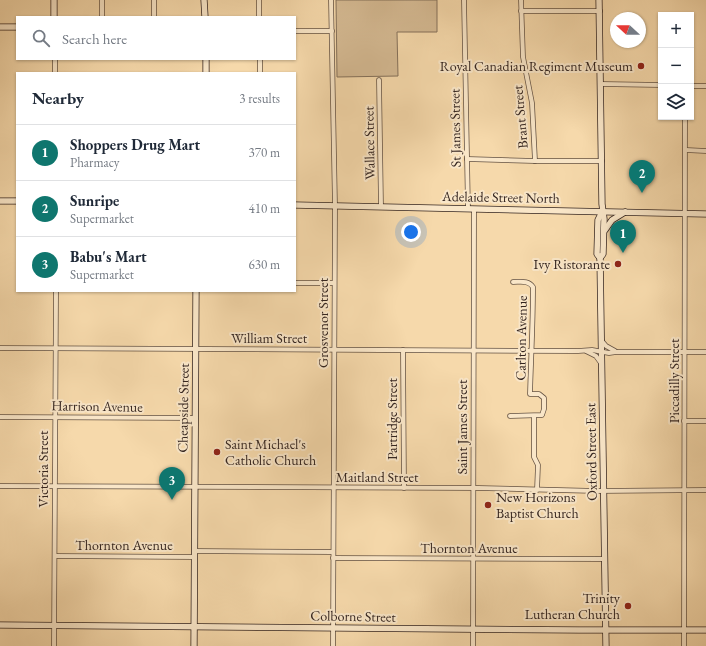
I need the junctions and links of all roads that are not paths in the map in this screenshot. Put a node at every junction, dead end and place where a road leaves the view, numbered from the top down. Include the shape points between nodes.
1 (54, 0) edge
2 (102, 0) edge
3 (154, 0) edge
4 (204, 0) edge
5 (259, 0) edge
6 (331, 0) edge
7 (464, 0) edge
8 (521, 0) edge
9 (599, 0) edge
10 (521, 11) junction
11 (600, 11) junction
12 (54, 16) edge
13 (102, 16) edge
14 (154, 16) edge
15 (205, 16) edge
16 (259, 16) edge
17 (0, 26) edge
18 (16, 27) edge
19 (296, 31) edge
20 (332, 31) junction
21 (54, 60) edge
22 (206, 60) edge
23 (260, 60) edge
24 (55, 72) edge
25 (206, 72) edge
26 (260, 72) edge
27 (379, 80) dead end
28 (601, 84) junction
29 (658, 86) edge
30 (694, 86) edge
31 (706, 86) edge
32 (685, 120) edge
33 (686, 150) junction
34 (706, 151) edge
35 (467, 159) junction
36 (535, 161) junction
37 (602, 161) junction
38 (0, 201) edge
39 (16, 201) edge
40 (296, 205) edge
41 (335, 206) junction
42 (381, 207) junction
43 (468, 209) junction
44 (474, 209) junction
45 (602, 212) junction
46 (625, 212) junction
47 (685, 213) junction
48 (706, 214) edge
49 (604, 234) junction
50 (600, 258) junction
51 (513, 282) dead end
52 (296, 283) edge
53 (334, 283) junction
54 (56, 292) edge
55 (196, 292) edge
56 (601, 340) junction
57 (0, 348) edge
58 (55, 348) junction
59 (195, 349) junction
60 (334, 349) junction
61 (403, 350) junction
62 (474, 350) junction
63 (532, 351) junction
64 (586, 351) junction
65 (601, 351) junction
66 (616, 352) junction
67 (685, 352) junction
68 (706, 352) edge
69 (601, 363) junction
70 (510, 416) dead end
71 (534, 416) junction
72 (0, 417) edge
73 (55, 417) junction
74 (194, 418) junction
75 (684, 421) junction
76 (706, 421) edge
77 (0, 486) edge
78 (55, 486) junction
79 (194, 487) junction
80 (333, 488) junction
81 (404, 488) junction
82 (473, 488) junction
83 (537, 490) junction
84 (684, 490) junction
85 (706, 490) edge
86 (604, 491) junction
87 (333, 552) junction
88 (194, 554) junction
89 (55, 556) junction
90 (333, 558) junction
91 (473, 559) junction
92 (605, 559) junction
93 (0, 625) edge
94 (54, 625) junction
95 (194, 626) junction
96 (333, 627) junction
97 (473, 629) junction
98 (606, 630) junction
99 (684, 630) junction
100 (706, 630) edge
101 (54, 646) edge
102 (194, 646) edge
103 (333, 646) edge
104 (473, 646) edge
105 (606, 646) edge
106 (684, 646) edge

1 - 12 main road
2 - 13 street
3 - 14 street
4 - 15 main road
5 - 16 street
6 - 20 street, Grosvenor Street
7 - 35 street, St James Street
8 - 10 street, Brant Street
9 - 11 main road, Oxford Street East
10 - 11 street
10 - 36 street, Brant Street via 523,57 532,103
11 - 28 main road, Oxford Street East
17 - 18 main road
19 - 20 street
20 - 41 street, Grosvenor Street
21 - 24 street
22 - 25 main road
23 - 26 street
27 - 42 street, Wallace Street
28 - 29 street
28 - 37 main road, Oxford Street East
30 - 31 street
32 - 33 street, Piccadilly Street
33 - 34 street
33 - 47 street, Piccadilly Street
35 - 36 street
35 - 43 street, St James Street
36 - 37 street
37 - 45 main road, Oxford Street East
38 - 39 main road
40 - 41 main road, Adelaide Street North
41 - 42 main road, Adelaide Street North
41 - 53 street, Grosvenor Street
42 - 43 main road, Adelaide Street North
43 - 44 main road, Adelaide Street North
44 - 45 main road, Adelaide Street North
44 - 62 street, Saint James Street
45 - 46 main road, Adelaide Street North
45 - 49 main road, Oxford Street East
45 - 50 main road, Oxford Street East via 598,220 597,254
46 - 47 main road, Adelaide Street North
46 - 49 main road via 611,221
47 - 48 main road, Adelaide Street North
47 - 67 street, Piccadilly Street
49 - 50 main road, Oxford Street East via 603,254
50 - 56 main road, Oxford Street East
51 - 63 street, Carlton Avenue via 526,282 533,287
52 - 53 street
53 - 60 street, Grosvenor Street
54 - 58 street, Victoria Street
55 - 59 main road, Cheapside Street
56 - 65 main road, Oxford Street East
56 - 66 street
57 - 58 street, William Street
58 - 59 street, William Street
58 - 73 street, Victoria Street
59 - 60 street, William Street
59 - 74 main road, Cheapside Street
60 - 61 street, William Street
60 - 80 street, Grosvenor Street
61 - 62 street, William Street
61 - 81 street, Partridge Street
62 - 63 street, William Street
62 - 82 street, Saint James Street
63 - 64 street, William Street
63 - 71 street, Carlton Avenue via 530,394 540,394 544,398 542,415
64 - 65 street, William Street
64 - 69 street via 596,356
65 - 66 street, William Street
65 - 69 main road, Oxford Street East
66 - 67 street, William Street
67 - 68 street, William Street
67 - 75 street, Piccadilly Street
69 - 86 main road, Oxford Street East
70 - 71 street
71 - 83 street via 534,457 538,465
72 - 73 street, Harrison Avenue
73 - 74 street, Harrison Avenue
73 - 78 street, Victoria Street
74 - 79 main road, Cheapside Street
75 - 76 street
75 - 84 street, Piccadilly Street
77 - 78 street, Maitland Street
78 - 79 street, Maitland Street
78 - 89 street, Victoria Street
79 - 80 street, Maitland Street
79 - 88 main road, Cheapside Street
80 - 81 street, Maitland Street
80 - 87 street, Grosvenor Street
81 - 82 street, Maitland Street
82 - 83 street, Maitland Street
82 - 91 street, Saint James Street
83 - 86 street, Maitland Street
84 - 85 street, Maitland Street
84 - 86 street, Maitland Street
84 - 99 street, Piccadilly Street
86 - 92 main road, Oxford Street East
87 - 88 street, Thornton Avenue
87 - 90 street, Grosvenor Street
88 - 89 street, Thornton Avenue
88 - 95 main road, Cheapside Street
89 - 94 street, Victoria Street
90 - 91 street, Thornton Avenue
90 - 96 street, Grosvenor Street
91 - 92 street, Thornton Avenue
91 - 97 street, Saint James Street
92 - 98 main road, Oxford Street East
93 - 94 main road, Colborne Street
94 - 95 main road, Colborne Street
94 - 101 street, Victoria Street
95 - 96 main road, Colborne Street
95 - 102 main road, Cheapside Street
96 - 97 main road, Colborne Street
96 - 103 street, Grosvenor Street
97 - 98 main road, Colborne Street
97 - 104 street, Saint James Street
98 - 99 main road, Colborne Street
98 - 105 main road, Oxford Street East
99 - 100 main road, Colborne Street
99 - 106 street, Piccadilly Street

